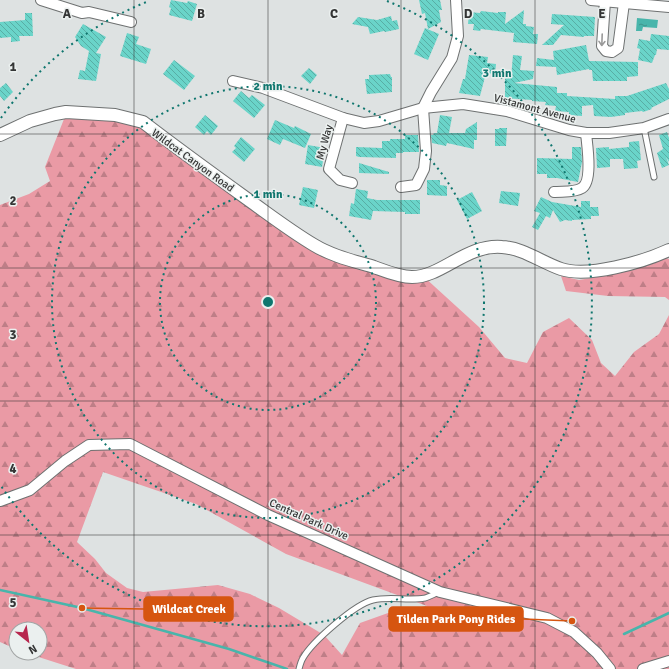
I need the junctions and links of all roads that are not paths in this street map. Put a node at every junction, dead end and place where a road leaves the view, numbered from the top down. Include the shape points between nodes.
1 (41, 0) edge
2 (456, 0) edge
3 (591, 0) edge
4 (605, 1) junction
5 (624, 3) junction
6 (669, 6) edge
7 (130, 22) dead end
8 (233, 81) dead end
9 (423, 108) junction
10 (343, 118) junction
11 (669, 119) edge
12 (644, 128) junction
13 (586, 133) junction
14 (0, 135) edge
15 (654, 177) dead end
16 (352, 183) dead end
17 (401, 187) dead end
18 (554, 192) dead end
19 (669, 250) edge
20 (0, 501) edge
21 (440, 592) junction
22 (666, 664) edge
23 (300, 667) edge
24 (610, 669) edge
25 (643, 669) edge

1 - 7 street via 82,13 89,12
2 - 9 street via 458,36 452,58
3 - 4 street
4 - 5 street
4 -> 5 street via 602,46 606,51 612,52 618,48
5 - 6 street
8 - 10 street, Vistamont Avenue via 263,88
9 - 10 street, Vistamont Avenue via 378,121 364,122
9 - 13 street, Vistamont Avenue via 463,104 487,107
9 - 17 street via 426,151 424,169 416,185
10 - 16 street, My Way via 329,169 340,180
11 - 12 street, Vistamont Avenue
12 - 13 street, Vistamont Avenue
12 - 15 lane
13 - 18 street via 589,164 586,183 582,188
14 - 19 street, Wildcat Canyon Road via 30,121 66,112 115,116 143,122 316,246 346,258 410,277 423,276 467,253 485,248 501,247 516,250 575,272 630,264
20 - 21 street, Central Park Drive via 30,490 89,445 130,444 268,515
21 - 23 lane via 425,598 387,598 363,603 352,609 324,635 304,657
21 - 24 street, Central Park Drive via 547,618 574,632
22 - 25 street

